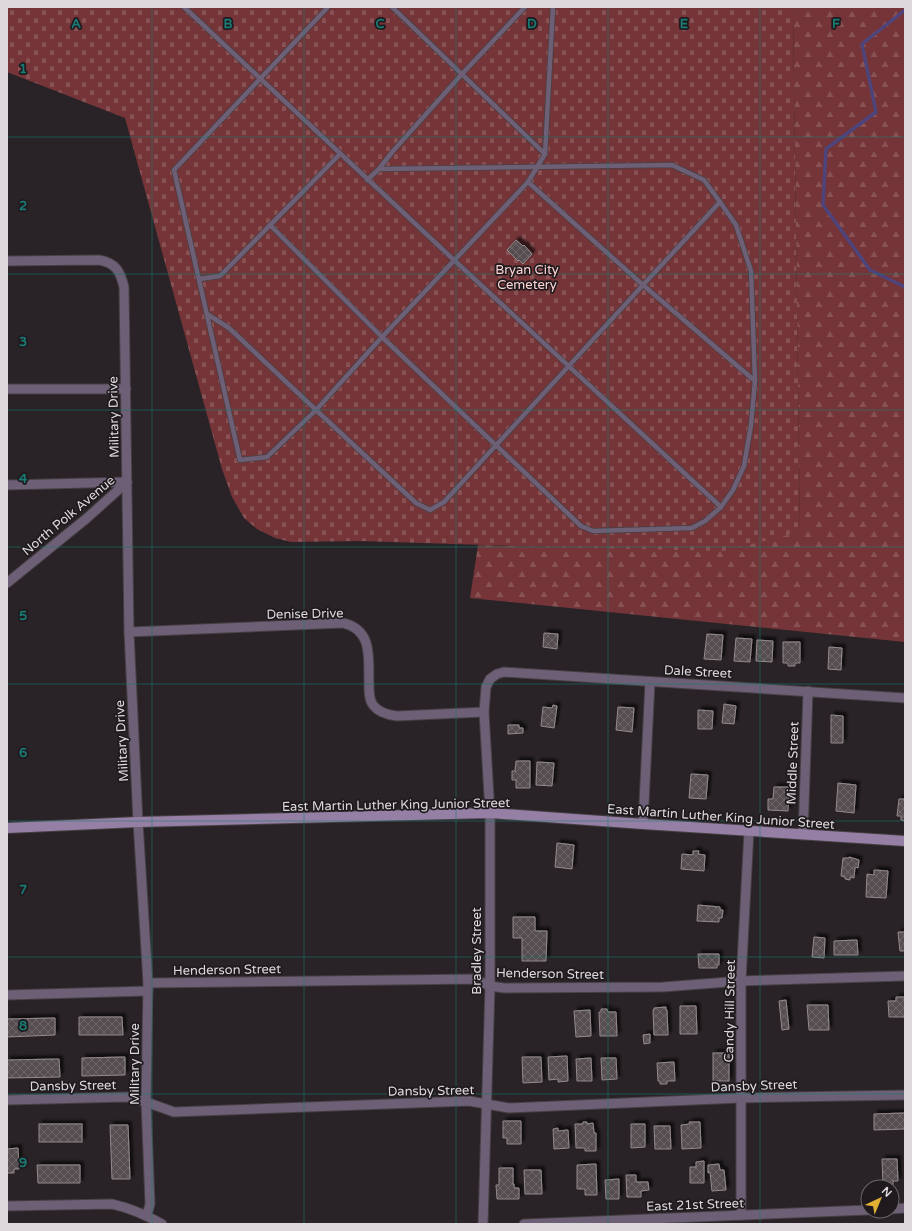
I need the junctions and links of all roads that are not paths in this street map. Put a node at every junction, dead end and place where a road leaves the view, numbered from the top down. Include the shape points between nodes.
1 (184, 7) edge
2 (328, 7) edge
3 (392, 7) edge
4 (525, 7) edge
5 (553, 7) edge
6 (462, 74) junction
7 (260, 79) junction
8 (340, 154) junction
9 (546, 154) junction
10 (539, 166) junction
11 (379, 169) junction
12 (367, 180) junction
13 (528, 182) junction
14 (720, 202) junction
15 (270, 226) junction
16 (7, 261) edge
17 (455, 261) junction
18 (199, 279) junction
19 (643, 285) junction
20 (207, 314) junction
21 (382, 337) junction
22 (568, 366) junction
23 (755, 381) junction
24 (7, 389) edge
25 (126, 389) junction
26 (316, 410) junction
27 (496, 445) junction
28 (127, 482) junction
29 (7, 485) edge
30 (721, 507) junction
31 (7, 583) edge
32 (129, 632) junction
33 (490, 679) joint
34 (650, 682) junction
35 (808, 691) junction
36 (905, 698) edge
37 (484, 712) junction
38 (490, 813) junction
39 (138, 822) junction
40 (643, 824) junction
41 (7, 828) edge
42 (749, 831) junction
43 (803, 835) junction
44 (905, 841) edge
45 (905, 976) edge
46 (741, 981) junction
47 (490, 986) junction
48 (148, 987) junction
49 (7, 995) edge
50 (905, 1095) edge
51 (740, 1098) junction
52 (7, 1100) edge
53 (146, 1102) junction
54 (486, 1103) junction
55 (7, 1206) edge
56 (860, 1210) edge
57 (147, 1215) junction
58 (741, 1215) junction
59 (162, 1224) edge
60 (483, 1224) edge
61 (524, 1224) edge

1 - 7 lane
2 - 7 lane
3 - 6 lane
4 - 6 lane
5 - 9 lane
6 - 9 lane
6 - 11 lane
7 - 8 lane
7 - 18 lane via 174,170
8 - 12 lane
8 - 15 lane
9 - 10 lane
10 - 11 lane
10 - 13 lane
10 - 14 lane via 672,165 704,180
11 - 12 lane
12 - 17 lane
13 - 17 lane
13 - 19 lane
14 - 19 lane
14 - 23 lane via 736,225 751,272
15 - 18 lane via 220,276
15 - 21 lane
16 - 25 street, Military Drive via 99,260 116,267 124,287
17 - 21 lane
17 - 22 lane
18 - 20 lane
19 - 22 lane
19 - 23 lane
20 - 26 lane via 229,328
20 - 26 lane via 240,460 267,457
21 - 26 lane
21 - 27 lane
22 - 27 lane
22 - 30 lane
23 - 30 lane via 744,466 733,490
24 - 25 street
25 - 28 street, Military Drive
26 - 27 lane via 416,503 430,510 444,502
27 - 30 lane via 581,526 593,530 692,528
28 - 29 street
28 - 31 street, North Polk Avenue
28 - 32 street, Military Drive
32 - 37 street, Denise Drive via 343,623 351,625 361,633 368,648 370,699 373,705 386,715
32 - 39 street, Military Drive
33 - 34 street, Dale Street via 504,672
33 - 37 street, Bradley Street via 486,687
34 - 35 street, Dale Street
34 - 40 street
35 - 36 street, Dale Street
35 - 43 street, Middle Street
37 - 38 street, Bradley Street
38 - 39 street, East Martin Luther King Junior Street
38 - 40 street, East Martin Luther King Junior Street
38 - 47 street, Bradley Street
39 - 41 street, East Martin Luther King Junior Street
39 - 48 street, Military Drive
40 - 42 street, East Martin Luther King Junior Street
42 - 43 street, East Martin Luther King Junior Street
42 - 46 street, Candy Hill Street
43 - 44 street, East Martin Luther King Junior Street
45 - 46 street, Henderson Street
46 - 47 street, Henderson Street via 663,987
46 - 51 street, Candy Hill Street
47 - 48 street, Henderson Street via 475,979
47 - 54 street, Bradley Street
48 - 49 street, Henderson Street
48 - 53 street, Military Drive
50 - 51 street, Dansby Street
51 - 54 street, Dansby Street via 508,1108
51 - 58 street, Candy Hill Street
52 - 53 street, Dansby Street via 127,1097
53 - 54 street, Dansby Street via 174,1112 469,1101
53 - 57 street, Military Drive via 150,1204
54 - 60 street, Bradley Street
55 - 57 street via 112,1204
56 - 58 street, East 21st Street
57 - 59 street
58 - 61 street, East 21st Street

